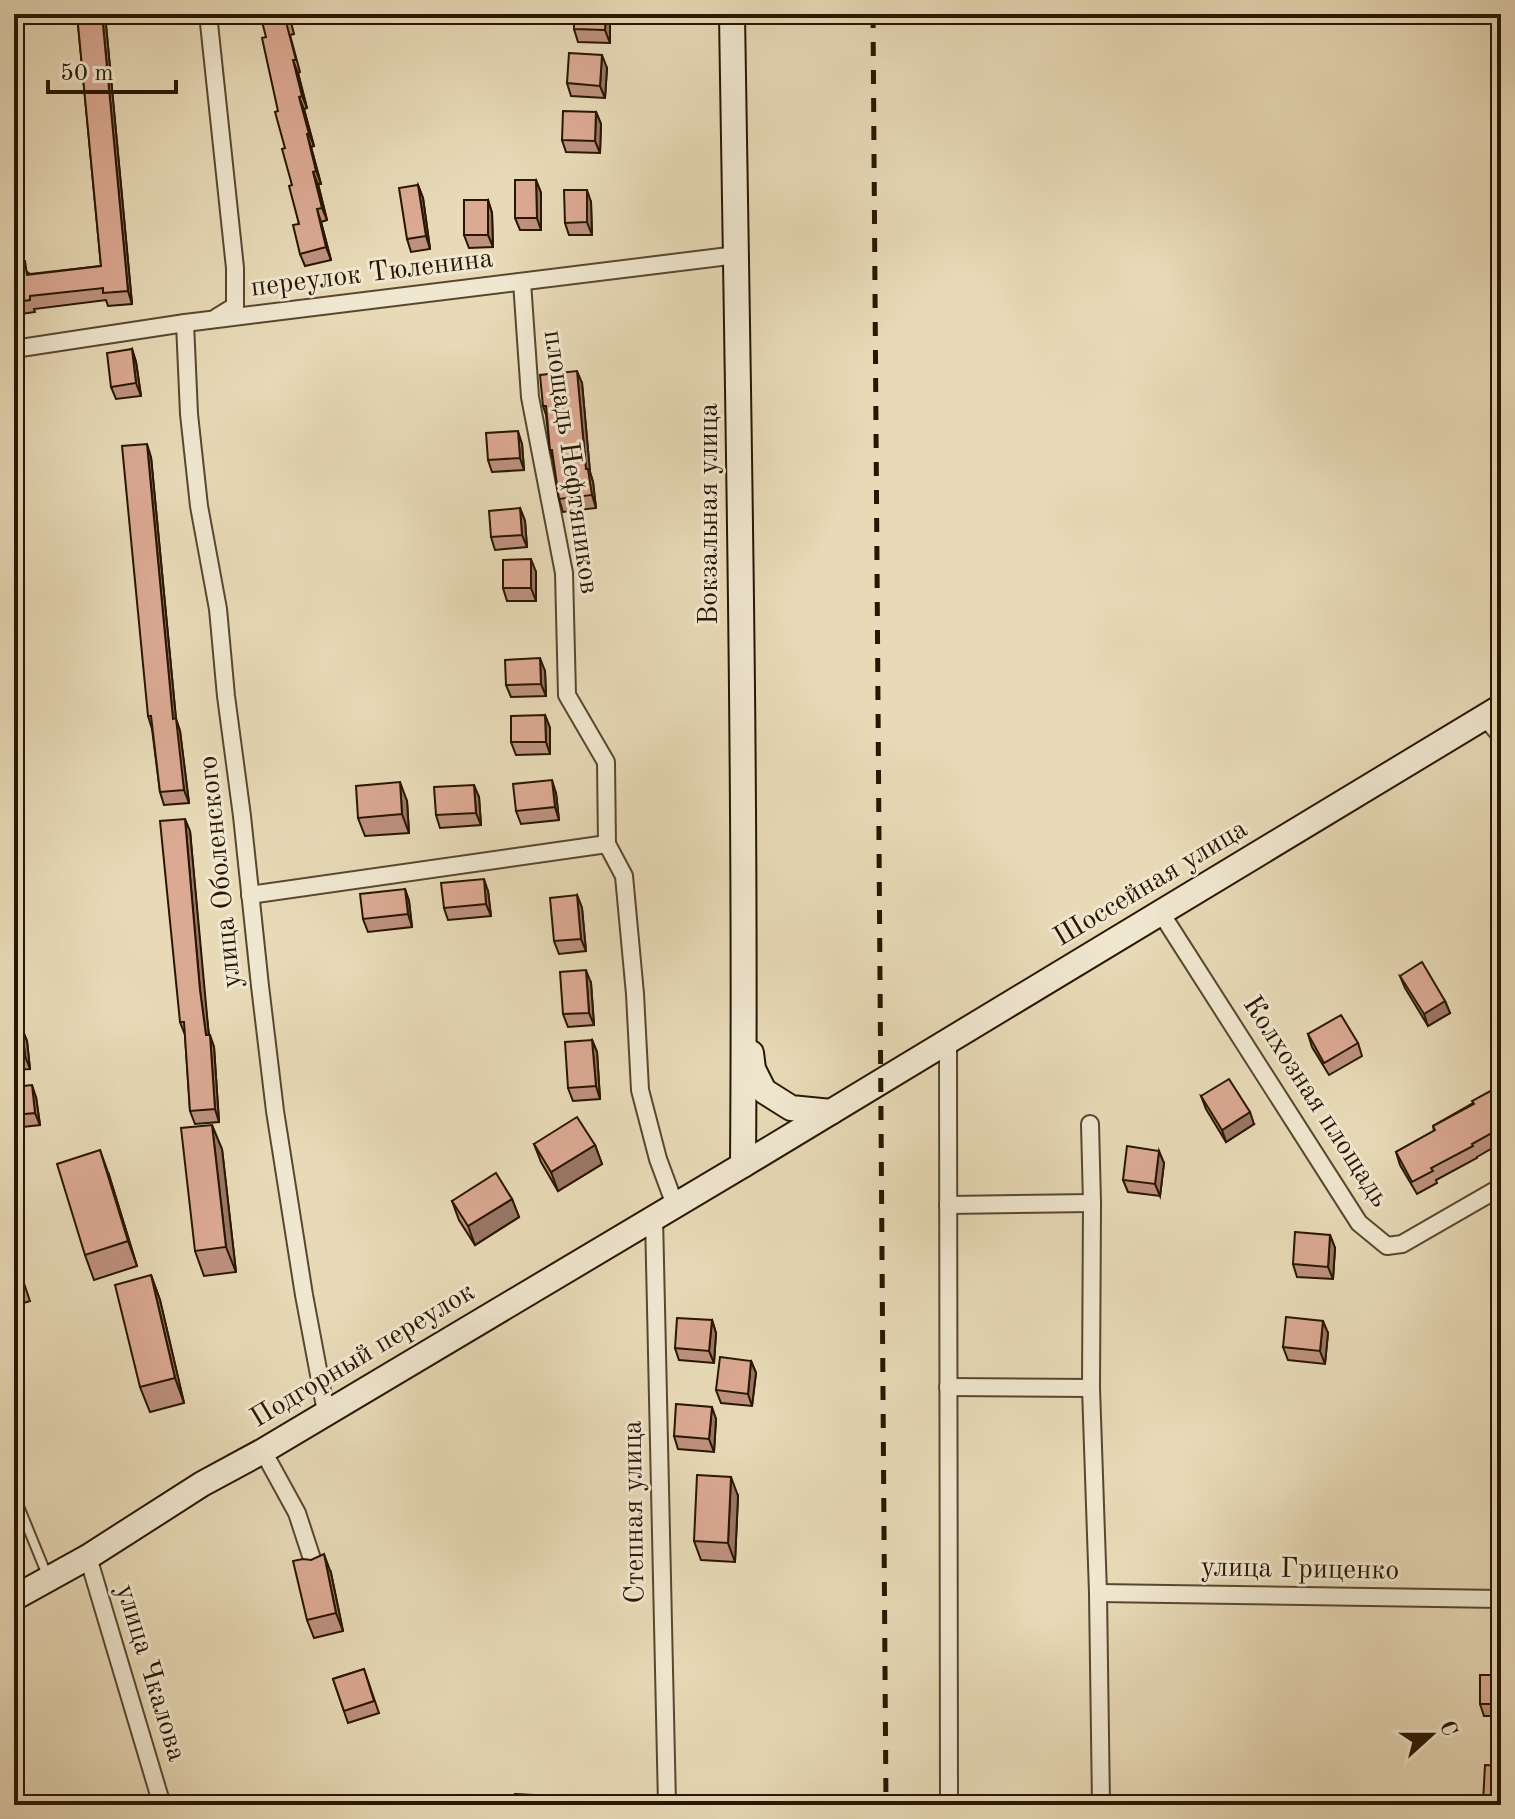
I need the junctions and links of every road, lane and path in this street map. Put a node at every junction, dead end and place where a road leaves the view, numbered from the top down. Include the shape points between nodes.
1 (208, 14) edge
2 (732, 14) edge
3 (737, 255) junction
4 (522, 282) junction
5 (213, 319) junction
6 (185, 323) junction
7 (14, 349) edge
8 (1496, 720) edge
9 (607, 844) junction
10 (250, 895) junction
11 (1161, 913) junction
12 (744, 1013) junction
13 (948, 1042) junction
14 (831, 1112) junction
15 (1090, 1124) dead end
16 (743, 1165) junction
17 (1501, 1187) edge
18 (1092, 1203) junction
19 (948, 1205) junction
20 (665, 1211) junction
21 (948, 1387) junction
22 (1091, 1388) junction
23 (326, 1412) junction
24 (263, 1451) junction
25 (14, 1494) edge
26 (88, 1557) junction
27 (315, 1568) edge
28 (48, 1579) junction
29 (1098, 1593) junction
30 (14, 1598) edge
31 (1501, 1599) edge
32 (162, 1805) edge
33 (667, 1805) edge
34 (949, 1805) edge
35 (1101, 1805) edge

1 - 5 street via 235,268 235,306
2 - 3 main road, Вокзальная улица
3 - 4 street, переулок Тюленина
3 - 12 main road, Вокзальная улица
4 - 5 street, переулок Тюленина
4 - 9 street, площадь Нефтяников via 530,397 564,573 567,695 606,762
5 - 6 street, переулок Тюленина
6 - 7 street, переулок Тюленина
6 - 10 street, улица Оболенского via 197,490 218,609
8 - 11 main road, Шоссейная улица
9 - 10 street
9 - 20 street, площадь Нефтяников via 624,876 640,1090
10 - 23 street, улица Оболенского via 280,1142
11 - 13 main road, Шоссейная улица
11 - 17 street, Колхозная площадь via 1359,1223 1387,1246 1402,1244
12 - 14 main road via 753,1069 764,1091 791,1108
12 - 16 main road
13 - 14 main road, Шоссейная улица
13 - 19 street
14 - 16 main road, Шоссейная улица
15 - 18 street
16 - 20 main road, Подгорный переулок
18 - 19 street
18 - 22 street
19 - 21 street
20 - 23 main road, Подгорный переулок
20 - 33 street, Степная улица
21 - 22 street
21 - 34 street
22 - 29 street
23 - 24 main road, Подгорный переулок
24 - 26 main road, Подгорный переулок
24 - 27 street via 297,1513
25 - 28 lane
26 - 28 main road, Подгорный переулок
26 - 32 street, улица Чкалова
28 - 30 main road, Подгорный переулок
29 - 31 street, улица Гриценко
29 - 35 street

